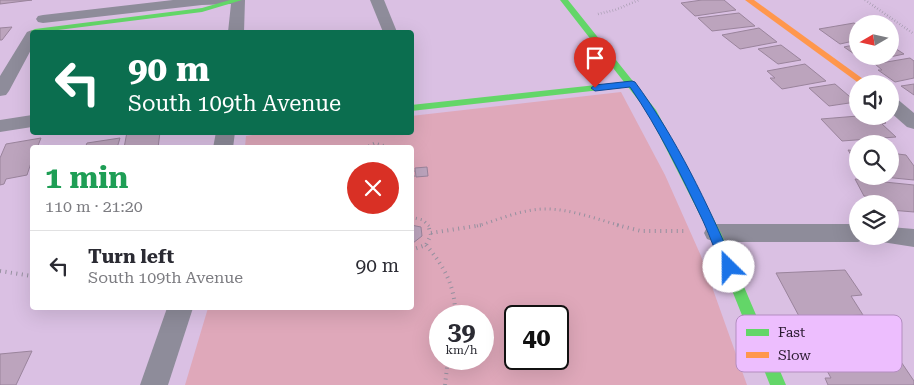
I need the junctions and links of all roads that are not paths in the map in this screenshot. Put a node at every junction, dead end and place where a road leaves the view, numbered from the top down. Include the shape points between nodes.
1 (238, 0) edge
2 (376, 0) edge
3 (564, 0) edge
4 (749, 0) edge
5 (36, 30) edge
6 (56, 30) edge
7 (236, 30) edge
8 (389, 30) edge
9 (30, 40) edge
10 (853, 75) edge
11 (632, 84) junction
12 (0, 91) edge
13 (414, 108) edge
14 (899, 110) edge
15 (30, 121) edge
16 (914, 123) edge
17 (0, 126) edge
18 (704, 232) junction
19 (849, 233) edge
20 (899, 237) edge
21 (914, 238) edge
22 (179, 310) edge
23 (744, 315) edge
24 (772, 372) edge
25 (154, 385) edge
26 (778, 385) edge

1 - 5 street via 48,12
1 - 6 street via 193,11
1 - 7 street
2 - 8 street
3 - 11 street
4 - 10 street
9 - 12 street
11 - 13 street
11 - 18 street via 672,148
14 - 16 street
15 - 17 street
18 - 19 street
18 - 23 street
20 - 21 street
22 - 25 street
24 - 26 street

